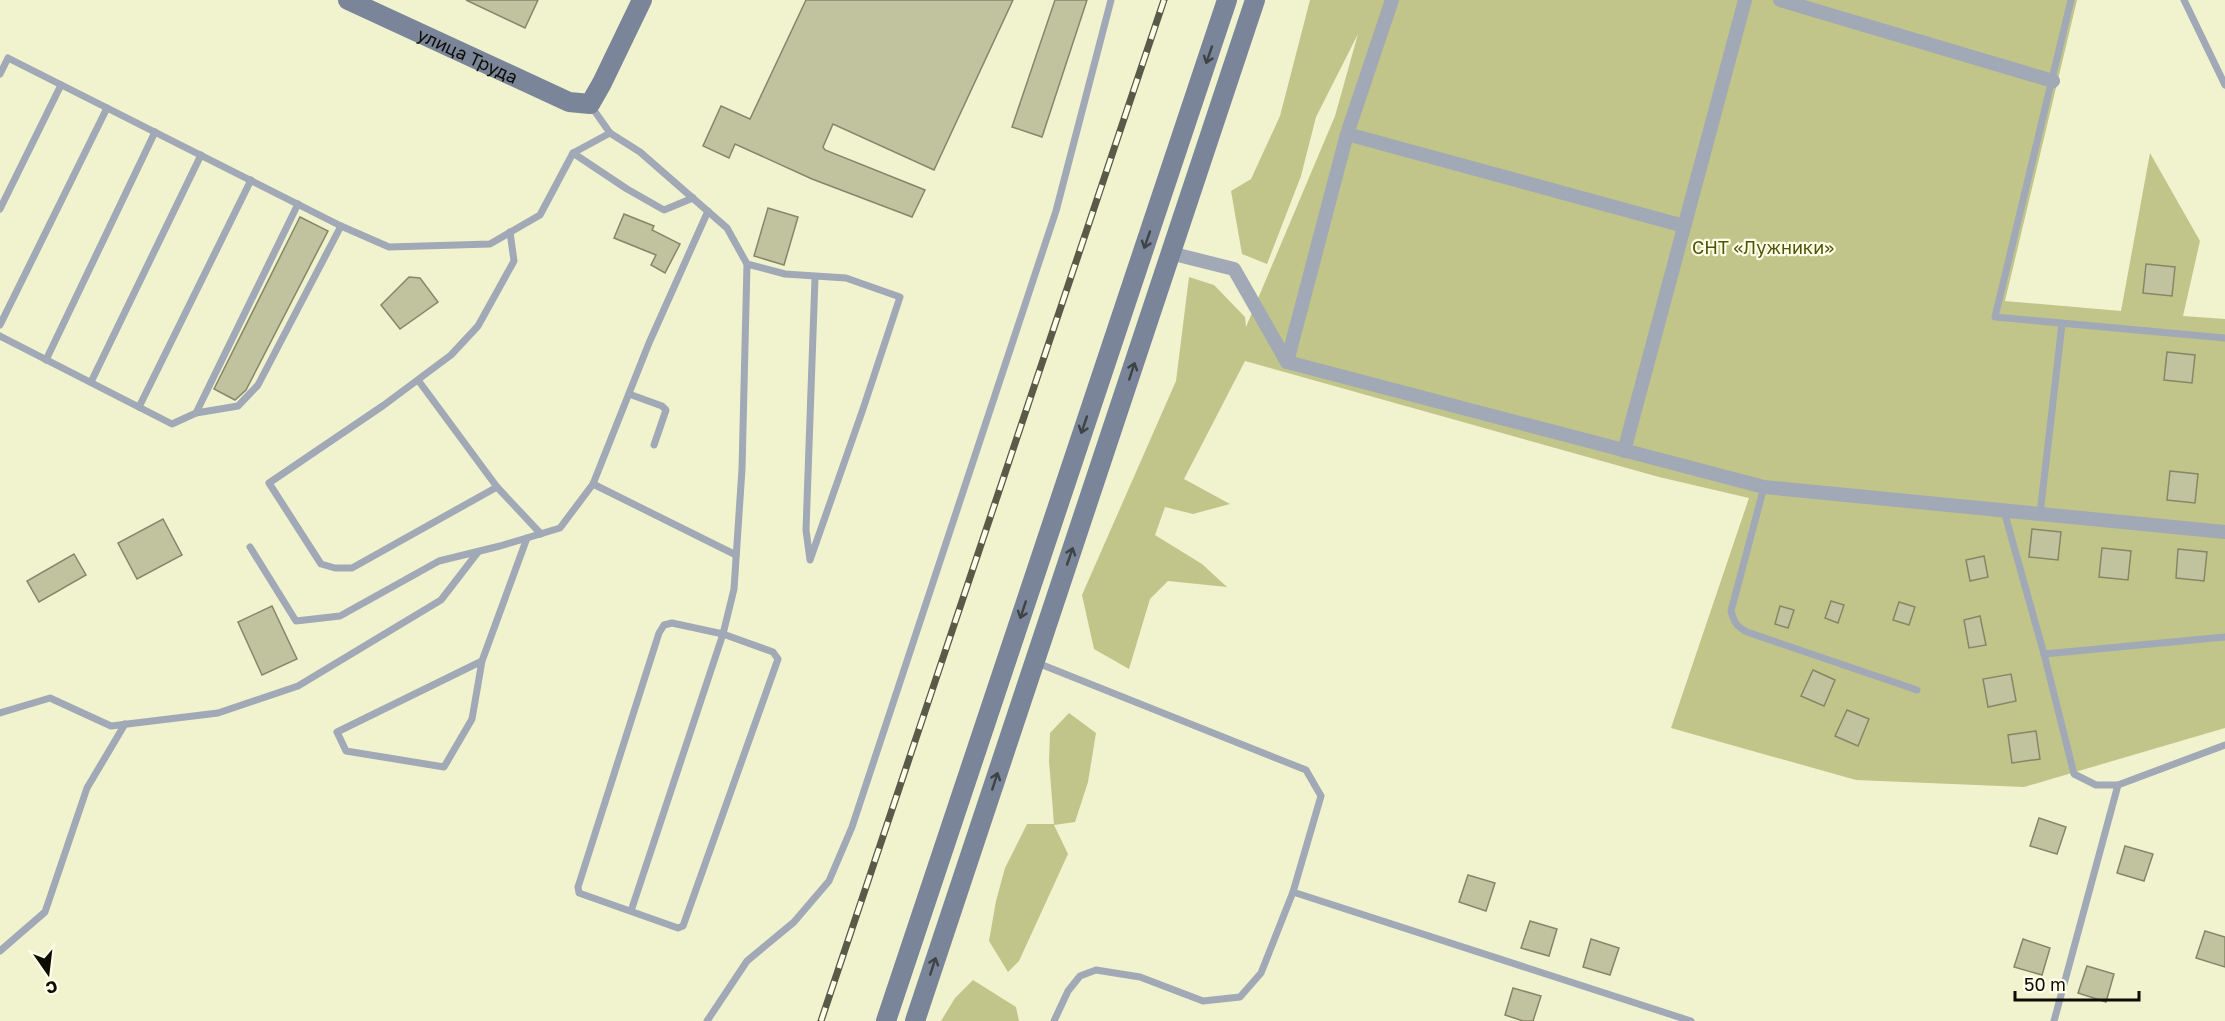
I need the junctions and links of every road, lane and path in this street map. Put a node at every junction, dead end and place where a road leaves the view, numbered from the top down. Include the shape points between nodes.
1 (348, 0) edge
2 (642, 0) edge
3 (1111, 0) edge
4 (1227, 0) edge
5 (1255, 0) edge
6 (1392, 0) edge
7 (1745, 0) edge
8 (1780, 0) edge
9 (2071, 0) edge
10 (2184, 0) edge
11 (0, 74) edge
12 (2053, 81) junction
13 (61, 85) junction
14 (2225, 86) edge
15 (590, 104) junction
16 (107, 108) junction
17 (155, 132) junction
18 (610, 134) junction
19 (1347, 134) junction
20 (573, 153) junction
21 (201, 155) junction
22 (251, 180) junction
23 (693, 198) junction
24 (298, 204) junction
25 (0, 209) edge
26 (708, 211) junction
27 (341, 226) junction
28 (1684, 226) junction
29 (510, 232) junction
30 (1170, 253) junction
31 (747, 264) junction
32 (815, 278) junction
33 (2062, 324) junction
34 (0, 325) edge
35 (0, 336) edge
36 (2225, 339) edge
37 (46, 360) junction
38 (1287, 362) junction
39 (418, 380) junction
40 (91, 382) junction
41 (628, 394) junction
42 (139, 407) junction
43 (196, 413) junction
44 (654, 445) dead end
45 (1624, 451) junction
46 (593, 484) junction
47 (497, 487) junction
48 (1764, 488) junction
49 (2004, 511) junction
50 (2040, 514) junction
51 (2225, 532) edge
52 (541, 534) junction
53 (527, 538) junction
54 (250, 547) dead end
55 (478, 552) junction
56 (736, 555) junction
57 (723, 634) junction
58 (2225, 637) edge
59 (2044, 654) junction
60 (482, 661) junction
61 (1035, 662) junction
62 (1917, 690) dead end
63 (0, 713) edge
64 (124, 724) junction
65 (2225, 745) edge
66 (2118, 785) junction
67 (1293, 892) junction
68 (631, 911) junction
69 (0, 951) edge
70 (707, 1021) edge
71 (886, 1021) edge
72 (915, 1021) edge
73 (1054, 1021) edge
74 (1691, 1021) edge
75 (2054, 1021) edge

1 - 15 main road, улица Труда via 569,102
2 - 15 main road
3 - 70 lane via 1056,211 852,827 829,881 794,922 747,961
4 -> 71 main road
5 - 30 main road
6 - 19 street
7 - 28 street
8 - 12 street
9 - 12 lane
10 - 14 lane
11 - 13 lane via 8,58
12 - 33 lane via 1995,317
13 - 16 lane
13 - 25 lane
15 - 18 lane
16 - 17 lane
16 - 34 lane
17 - 21 lane
17 - 37 lane
18 - 20 lane
18 - 23 lane via 640,152
19 - 28 street
19 - 38 street
20 - 23 lane via 664,210
20 - 29 lane via 540,215
21 - 22 lane
21 - 40 lane
22 - 24 lane
22 - 42 lane
23 - 26 lane
24 - 27 lane
24 - 43 lane
26 - 31 lane via 727,228
26 - 41 lane
27 - 29 lane via 389,247 490,244
27 - 43 lane via 258,386 238,406
28 - 45 street
29 - 39 lane via 514,261 478,326 451,355
30 - 38 street via 1234,269
61 -> 30 main road
31 - 32 lane
31 - 56 lane
32 - 32 lane via 846,278 900,297 810,560 806,530
33 - 36 lane
33 - 50 lane
35 - 37 lane
37 - 40 lane
38 - 45 street
39 - 47 lane
39 - 47 lane via 269,483 321,564 352,567
40 - 42 lane
41 - 44 lane via 666,410
41 - 46 lane
42 - 43 lane via 172,424
45 - 48 street
46 - 52 lane via 560,528
46 - 56 lane
47 - 52 lane
48 - 49 street
48 - 62 lane via 1731,610 1738,627
49 - 50 street
49 - 59 lane
50 - 51 street
52 - 53 lane
53 - 55 lane
53 - 60 lane
54 - 55 lane via 296,621 340,616 439,561
55 - 64 lane via 441,600 298,686 218,713
56 - 57 lane via 734,590
57 - 68 lane
57 - 68 lane via 672,623 664,625 658,633 578,887 579,893
57 - 68 lane via 773,652 778,659 683,926 678,928
58 - 59 lane
59 - 66 lane via 2074,774 2096,785
60 - 60 lane via 337,732 346,752 444,767 472,718
61 - 67 lane via 1306,770 1321,796
72 -> 61 main road
63 - 64 lane via 50,698 111,726
64 - 69 lane via 87,788 45,912
65 - 66 lane
66 - 75 lane
67 - 73 lane via 1261,973 1240,997 1203,1000 1140,977 1096,970 1080,976
67 - 74 lane

